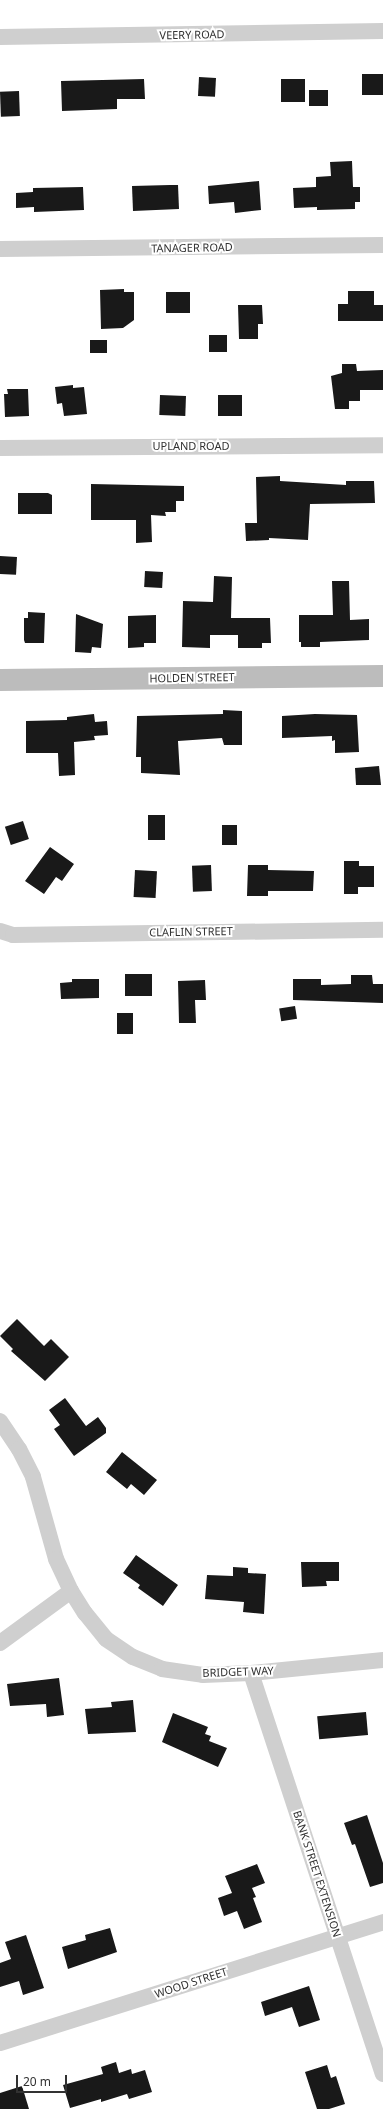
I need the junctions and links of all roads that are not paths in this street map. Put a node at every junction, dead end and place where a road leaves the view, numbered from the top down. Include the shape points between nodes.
1 (383, 31) edge
2 (0, 37) edge
3 (383, 245) edge
4 (0, 249) edge
5 (383, 445) edge
6 (0, 448) edge
7 (383, 676) edge
8 (0, 680) edge
9 (383, 930) edge
10 (0, 931) edge
11 (0, 1421) edge
12 (71, 1591) junction
13 (0, 1643) edge
14 (383, 1660) edge
15 (251, 1673) junction
16 (383, 1922) edge
17 (338, 1936) junction
18 (0, 2044) edge
19 (383, 2074) edge

1 - 2 street, VEERY ROAD
3 - 4 street, TANAGER ROAD
5 - 6 street, UPLAND ROAD
7 - 8 main road, HOLDEN STREET
9 - 10 street, CLAFLIN STREET via 13,934
11 - 12 street, BRIDGET WAY via 19,1448 33,1477 56,1559
12 - 13 street
12 - 15 street, BRIDGET WAY via 84,1613 106,1639 133,1658 162,1669 203,1675
14 - 15 street, BRIDGET WAY
15 - 17 street, BANK STREET EXTENSION
16 - 17 street, WOOD STREET
17 - 18 street, WOOD STREET
17 - 19 street, BANK STREET EXTENSION

